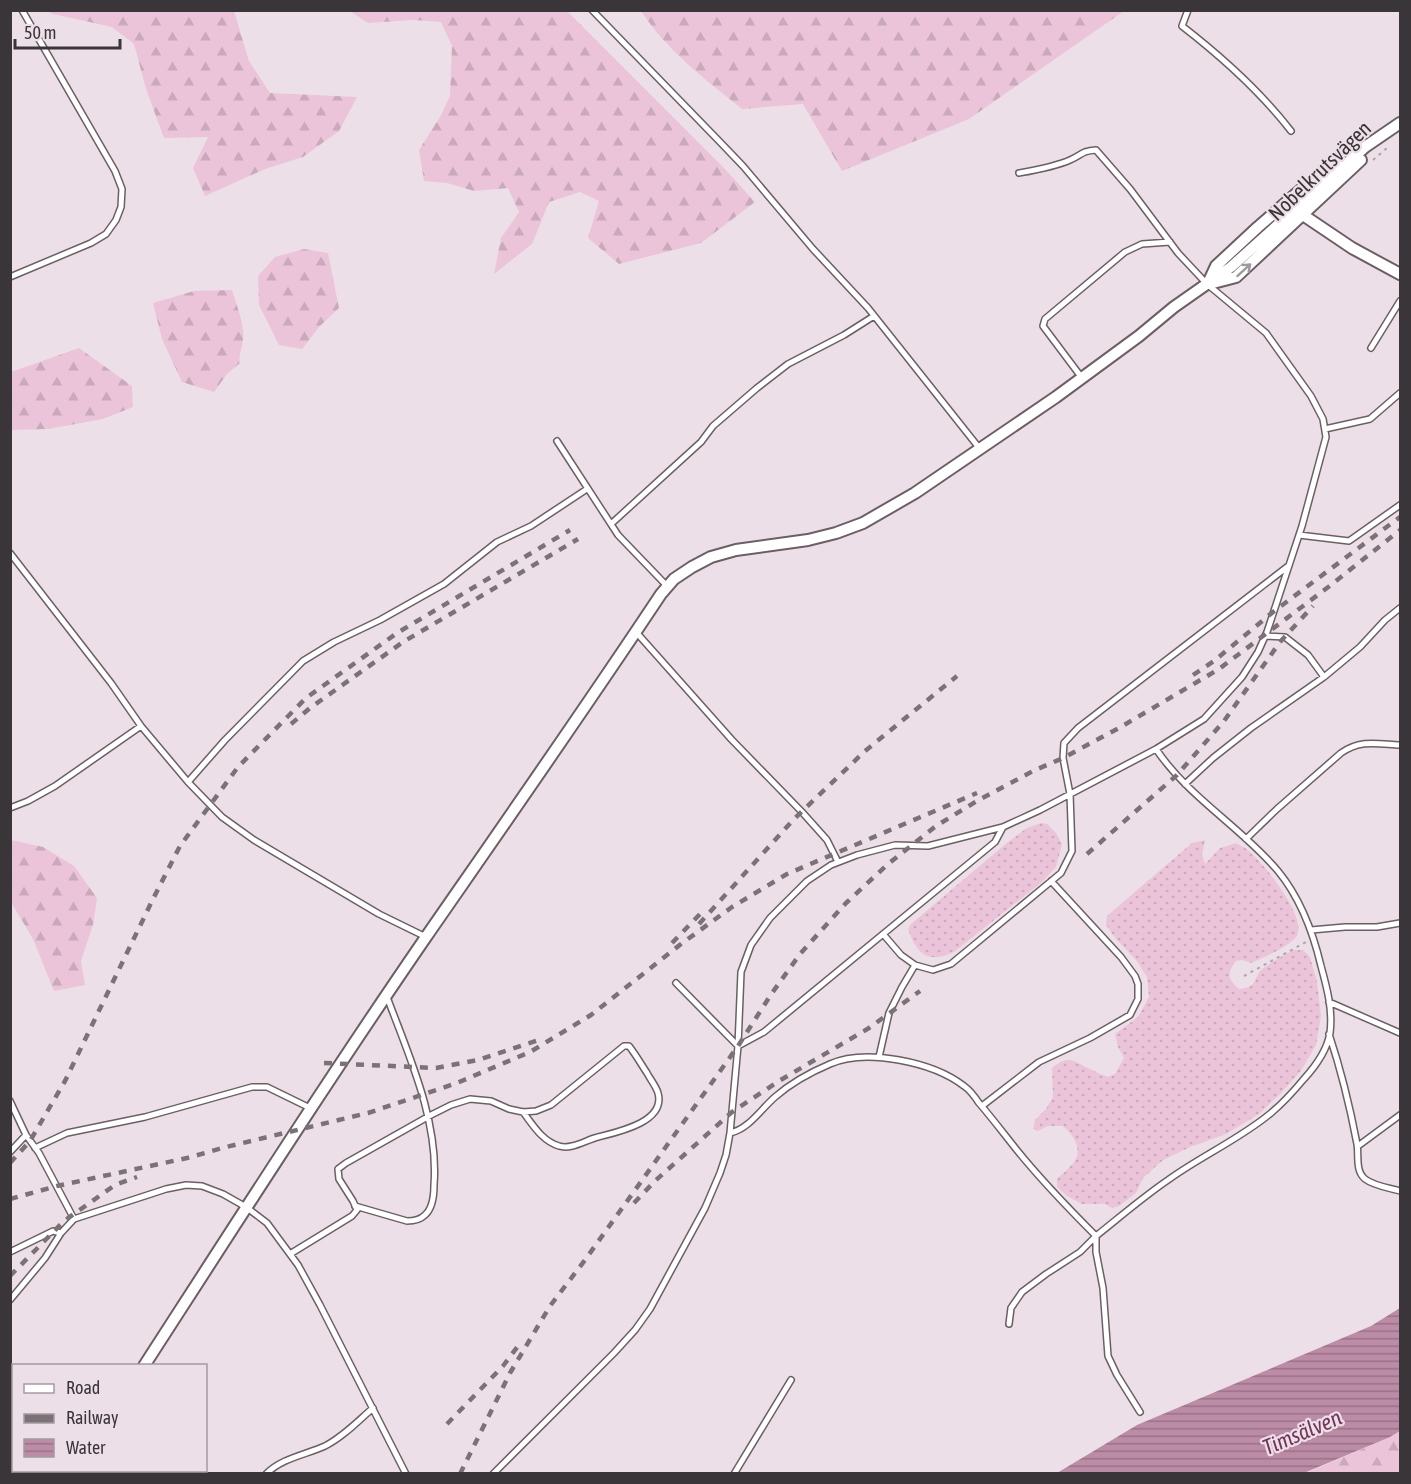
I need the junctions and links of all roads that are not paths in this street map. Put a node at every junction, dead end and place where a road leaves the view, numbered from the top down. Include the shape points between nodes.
1 (22, 10) edge
2 (592, 10) edge
3 (1188, 10) edge
4 (1397, 125) edge
5 (1291, 131) dead end
6 (1019, 173) dead end
7 (1303, 215) junction
8 (1266, 235) junction
9 (1170, 242) junction
10 (1401, 274) edge
11 (10, 277) edge
12 (1207, 284) junction
13 (1401, 301) edge
14 (874, 316) junction
15 (1371, 348) dead end
16 (1082, 378) junction
17 (1401, 393) edge
18 (1325, 429) junction
19 (557, 441) dead end
20 (980, 449) junction
21 (587, 489) junction
22 (1401, 505) edge
23 (611, 524) junction
24 (1299, 535) junction
25 (10, 553) edge
26 (1289, 566) junction
27 (668, 587) junction
28 (1401, 608) edge
29 (636, 632) junction
30 (1265, 636) junction
31 (1323, 677) junction
32 (141, 726) junction
33 (1401, 745) edge
34 (1156, 749) junction
35 (188, 782) junction
36 (1185, 784) junction
37 (1070, 794) junction
38 (10, 808) edge
39 (1003, 827) junction
40 (1246, 839) junction
41 (838, 862) junction
42 (1051, 881) junction
43 (1401, 923) edge
44 (1311, 930) junction
45 (884, 934) junction
46 (426, 937) junction
47 (915, 965) junction
48 (676, 982) dead end
49 (387, 995) junction
50 (1329, 1002) junction
51 (1401, 1033) edge
52 (1329, 1034) junction
53 (738, 1046) junction
54 (879, 1057) junction
55 (10, 1101) edge
56 (982, 1106) junction
57 (310, 1108) junction
58 (523, 1112) junction
59 (1401, 1115) edge
60 (428, 1116) junction
61 (730, 1133) junction
62 (26, 1135) junction
63 (1358, 1146) junction
64 (35, 1148) junction
65 (10, 1152) edge
66 (1401, 1191) edge
67 (355, 1206) junction
68 (246, 1207) junction
69 (74, 1219) junction
70 (61, 1233) junction
71 (1096, 1236) junction
72 (10, 1252) edge
73 (290, 1254) junction
74 (10, 1300) edge
75 (1008, 1324) dead end
76 (145, 1364) edge
77 (791, 1380) dead end
78 (374, 1408) junction
79 (1140, 1412) dead end
80 (266, 1473) edge
81 (406, 1473) edge
82 (492, 1473) edge
83 (734, 1473) edge

1 - 11 lane via 115,171 122,189 122,207 106,234
2 - 14 lane via 728,150
3 - 5 lane via 1182,26 1260,95
4 - 7 street, Nobelkrutsvägen
4 - 8 street, Nobelkrutsvägen via 1304,187
6 - 9 lane via 1096,150
7 - 8 street, Nobelkrutsvägen
7 - 10 street
8 - 12 street via 1216,266
12 -> 8 street via 1236,277
9 - 12 lane
9 - 16 lane via 1142,244 1125,252 1045,319 1043,326
12 - 16 street
12 - 18 lane via 1266,333 1311,396
13 - 15 lane
14 - 20 lane
14 - 23 lane via 788,364 757,388
16 - 20 street
17 - 18 lane via 1370,419
18 - 24 lane
19 - 21 lane
20 - 27 street via 863,523 808,540 711,557 674,579
21 - 23 lane
21 - 35 lane via 531,526 497,542 444,584 303,661
22 - 24 lane via 1349,541
23 - 27 lane
24 - 26 lane
25 - 32 lane
26 - 30 lane
26 - 37 lane via 1078,728 1064,743
27 - 29 street
28 - 31 lane
29 - 41 lane via 820,833
29 - 46 street
30 - 31 lane via 1284,637 1308,655
30 - 34 lane via 1242,677 1204,719
31 - 36 lane via 1251,728
32 - 35 lane
32 - 38 lane via 55,786
33 - 40 lane via 1376,742 1352,746 1276,808
34 - 36 lane
34 - 37 lane
35 - 46 lane via 222,817 254,840 379,914
36 - 40 lane
37 - 39 lane
37 - 42 lane via 1072,851 1061,873
39 - 41 lane via 928,846 895,845
39 - 45 lane via 995,842
40 - 44 lane via 1278,871
41 - 53 lane via 807,881 770,918 752,945 741,972
42 - 47 lane via 951,964 933,970
42 - 56 lane via 1121,957 1135,976 1138,999 1130,1015 1039,1062
43 - 44 lane
44 - 50 lane
45 - 47 lane
45 - 53 lane via 764,1032
46 - 49 street
47 - 54 lane via 889,1014
48 - 53 lane
49 - 57 street
49 - 60 lane
50 - 51 lane
50 - 52 lane
52 - 63 lane
52 - 71 lane via 1311,1071 1271,1113 1169,1179
53 - 61 lane
54 - 56 lane via 940,1072 966,1087
54 - 61 lane via 850,1058 808,1074 777,1095 747,1125
55 - 62 lane
56 - 71 lane via 1036,1173
57 - 64 lane via 267,1087 252,1087 145,1118 67,1132
57 - 68 street
58 - 58 lane via 551,1105 624,1046 636,1054 658,1092 656,1110 640,1124 562,1148 539,1133
58 - 60 lane via 491,1101 470,1099
59 - 63 lane
60 - 67 lane via 338,1169 339,1179
60 - 67 lane via 436,1165 433,1201 425,1215 407,1221
61 - 82 lane via 720,1173 705,1208 650,1309 614,1353
62 - 64 lane
62 - 65 lane
63 - 66 lane via 1359,1171 1365,1179
64 - 69 lane
67 - 73 lane via 357,1210 352,1216
68 - 69 lane via 202,1186 186,1185
68 - 73 lane via 267,1222
68 - 76 street
69 - 70 lane
70 - 72 lane via 53,1231
70 - 74 lane
71 - 75 lane via 1080,1252 1022,1292 1011,1308
71 - 79 lane via 1108,1356
73 - 78 lane
77 - 83 lane
78 - 80 lane via 327,1445 281,1462
78 - 81 lane

